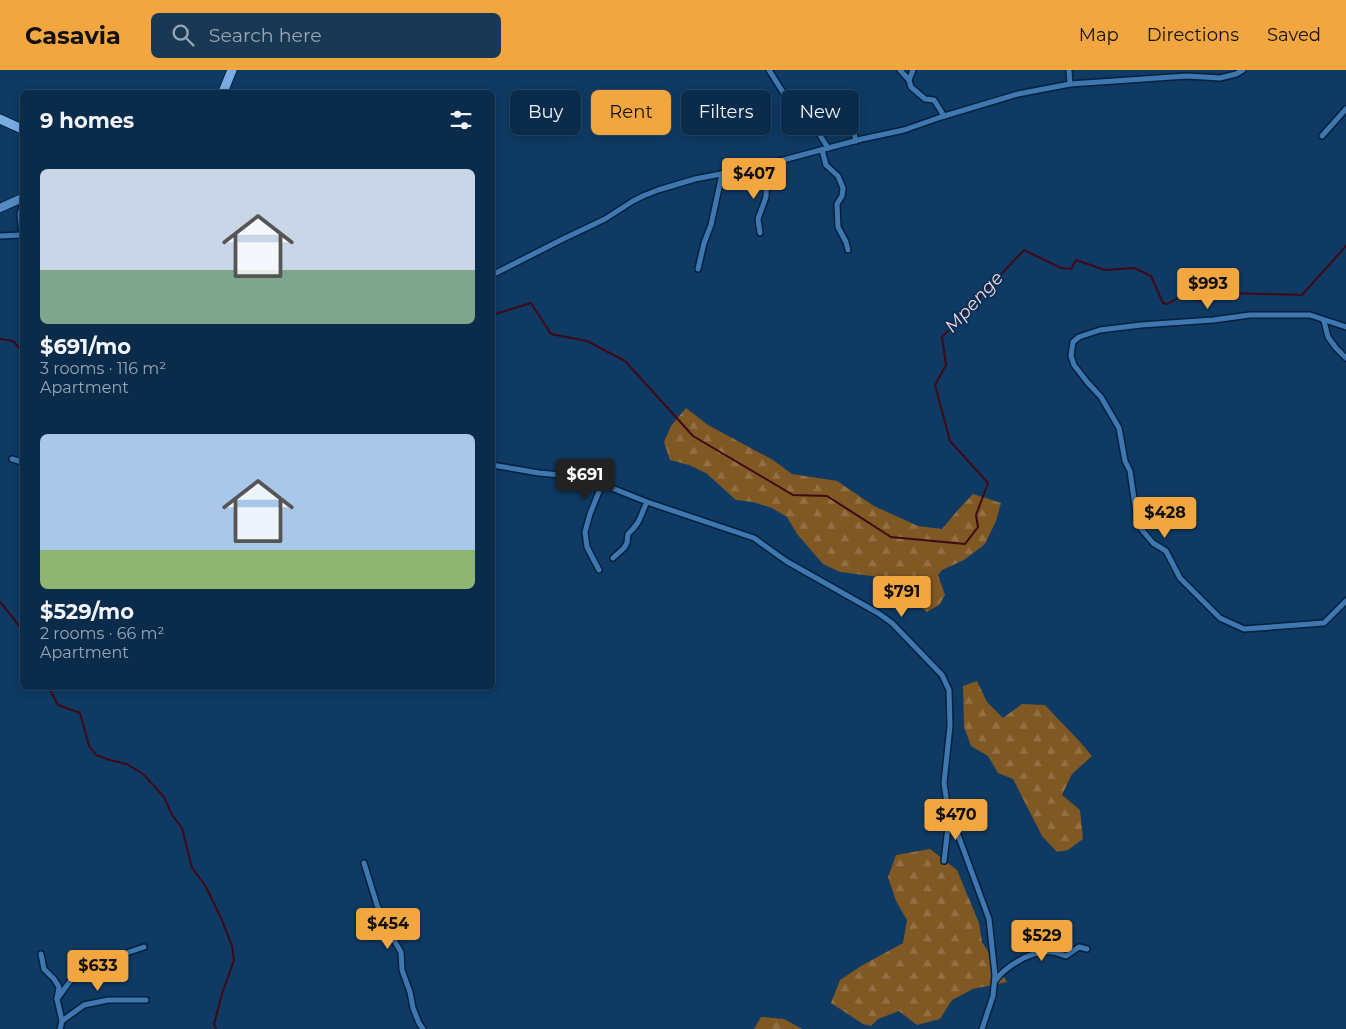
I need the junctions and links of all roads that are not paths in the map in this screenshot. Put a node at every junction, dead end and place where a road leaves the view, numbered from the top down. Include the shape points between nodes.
1 (232, 70) edge
2 (769, 70) edge
3 (900, 70) edge
4 (913, 70) edge
5 (1069, 70) edge
6 (1243, 70) edge
7 (910, 80) junction
8 (1070, 84) junction
9 (224, 90) edge
10 (1346, 109) edge
11 (944, 116) junction
12 (0, 119) edge
13 (20, 128) edge
14 (854, 135) edge
15 (1322, 136) dead end
16 (856, 141) junction
17 (825, 149) junction
18 (767, 164) junction
19 (722, 174) junction
20 (20, 199) edge
21 (0, 208) edge
22 (760, 234) dead end
23 (20, 235) edge
24 (0, 236) edge
25 (848, 250) dead end
26 (698, 270) dead end
27 (495, 273) edge
28 (1324, 321) junction
29 (1346, 327) edge
30 (1346, 358) edge
31 (12, 459) dead end
32 (20, 461) edge
33 (495, 466) edge
34 (602, 484) junction
35 (647, 502) junction
36 (613, 558) dead end
37 (599, 570) dead end
38 (1346, 601) edge
39 (949, 818) junction
40 (944, 861) dead end
41 (364, 863) dead end
42 (144, 947) dead end
43 (1087, 949) dead end
44 (40, 954) dead end
45 (995, 981) junction
46 (57, 999) junction
47 (146, 1000) dead end
48 (62, 1021) junction
49 (60, 1029) edge
50 (423, 1029) edge
51 (982, 1029) edge

1 - 9 highway
2 - 17 street via 801,121 818,132
3 - 7 street
4 - 7 street
5 - 8 street
6 - 8 street via 1220,78 1188,76
7 - 11 street via 912,88 925,99 934,100
8 - 11 street via 1012,95
10 - 15 street
11 - 16 street via 904,130
12 - 13 highway
14 - 16 street
16 - 17 street
17 - 18 street
17 - 25 street via 826,166 838,176 843,188 837,204 838,227
18 - 19 street
18 - 22 street via 766,197 758,219
19 - 26 street
19 - 27 street via 643,196 605,219
20 - 21 main road
23 - 24 street
28 - 29 street
28 - 30 street via 1328,337
28 - 38 street via 1310,315 1250,315 1100,330 1073,342 1071,356 1119,428 1142,530 1153,544 1166,551 1180,578 1220,618 1244,629 1324,623
31 - 32 street
33 - 34 street via 572,476
34 - 35 street
34 - 37 street via 585,532 587,546
35 - 36 street via 641,518 628,534 624,548
35 - 39 street via 754,538 786,561 892,622 942,675 949,690 950,726 944,783
39 - 40 street
39 - 45 street via 989,919
41 - 50 street via 377,905 401,952 402,970
42 - 46 street via 79,969
43 - 45 street via 1076,949 1066,956 1047,951 1033,955 1006,968
44 - 46 street via 44,969 59,987
45 - 51 street
46 - 48 street
47 - 48 street via 108,1000 84,1005
48 - 49 street

